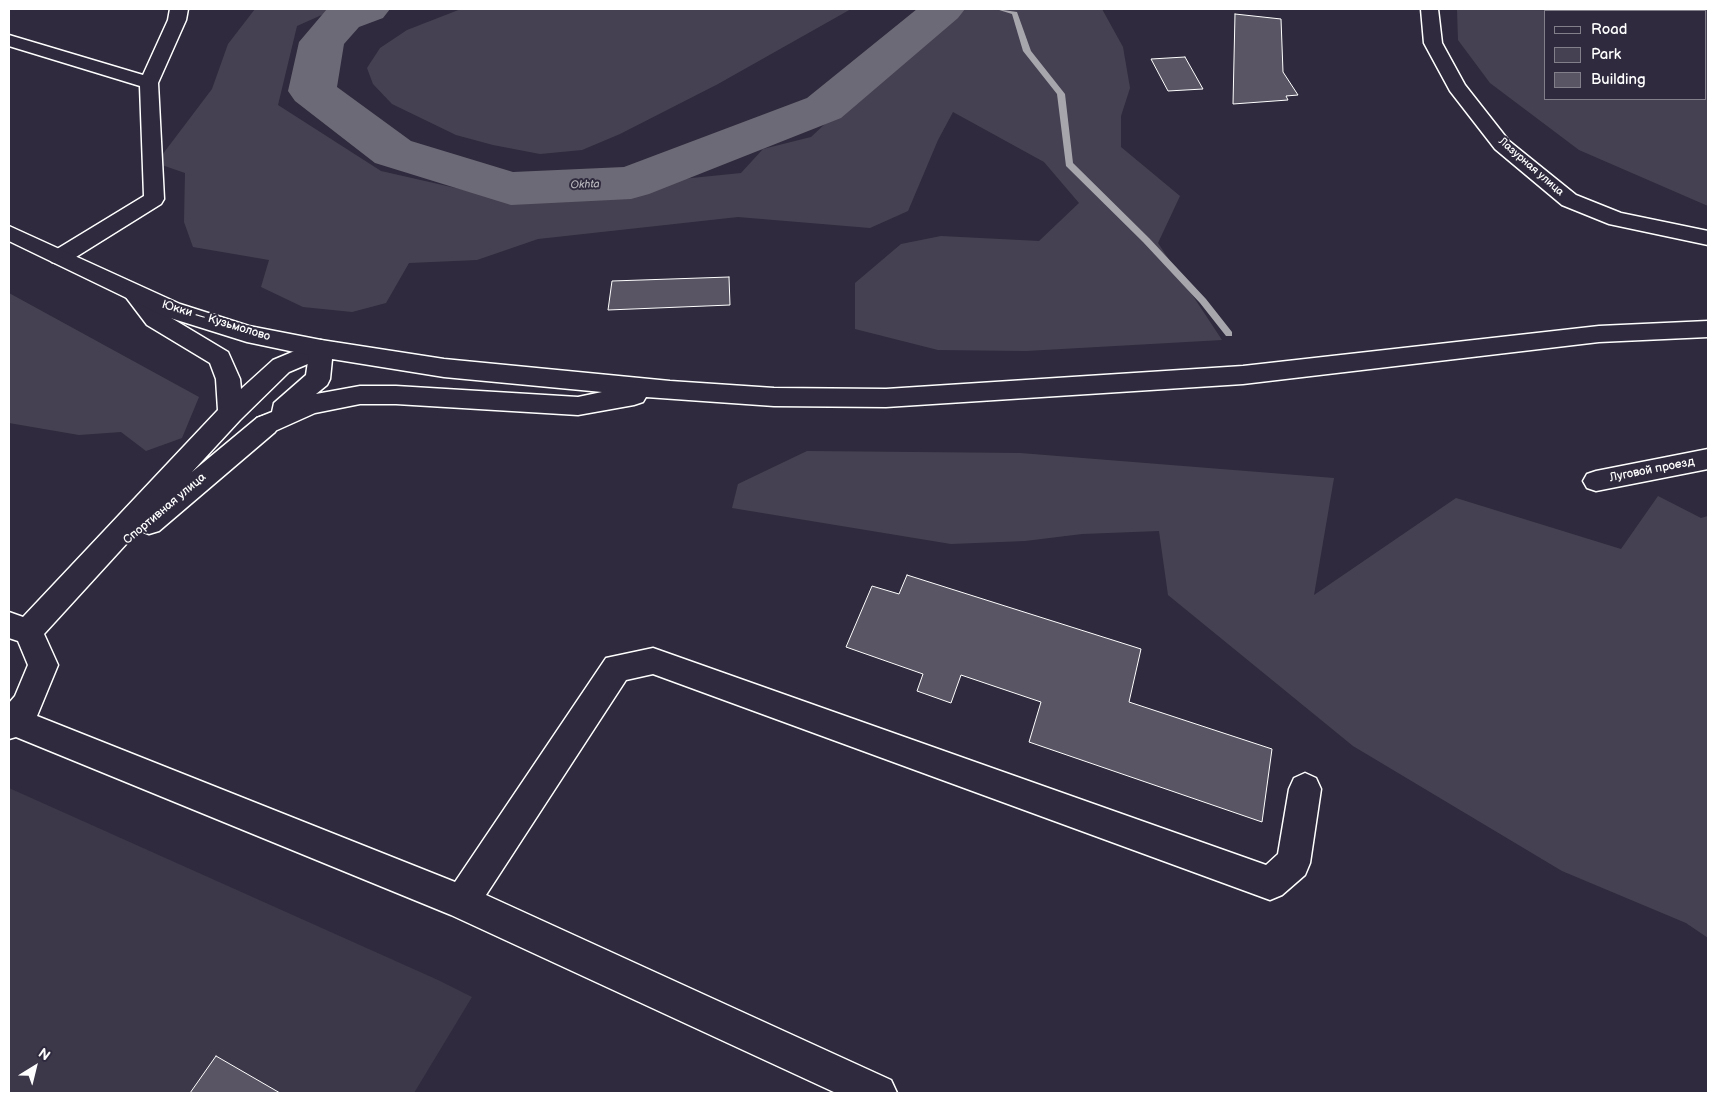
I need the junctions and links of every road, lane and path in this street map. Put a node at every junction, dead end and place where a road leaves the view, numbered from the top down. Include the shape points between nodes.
1 (179, 9) edge
2 (1429, 9) edge
3 (9, 40) edge
4 (149, 83) junction
5 (9, 233) edge
6 (1708, 238) edge
7 (60, 257) junction
8 (133, 292) junction
9 (1708, 329) edge
10 (321, 349) junction
11 (670, 390) junction
12 (231, 413) junction
13 (266, 425) junction
14 (1708, 459) edge
15 (1596, 481) dead end
16 (64, 594) junction
17 (18, 628) edge
18 (11, 723) edge
19 (1305, 789) dead end
20 (462, 902) junction
21 (878, 1093) edge

1 - 4 main road
2 - 6 main road, Лазурная улица via 1433,43 1457,87 1502,145 1554,188 1569,200 1616,219
3 - 4 main road
4 - 7 main road via 154,199
5 - 7 main road, Юкки — Кузьмолово
7 - 8 main road, Юкки — Кузьмолово
8 - 10 main road, Юкки — Кузьмолово via 172,310 247,334
8 - 12 main road, Юкки — Кузьмолово via 155,319 220,358 228,379
9 - 11 main road via 1599,334 1243,375 886,398
10 - 11 main road, Юкки — Кузьмолово via 444,368
10 - 12 main road via 280,366
10 - 13 main road via 318,379
11 - 13 main road via 578,406 360,395 310,405
12 - 16 main road, Спортивная улица
13 - 16 main road, Спортивная улица
14 - 15 main road, Луговой проезд
16 - 17 main road, Спортивная улица
17 - 18 main road, Спортивная улица via 43,665 26,706
18 - 20 main road
19 - 20 main road via 1293,863 1270,883 654,661 616,668
20 - 21 main road

